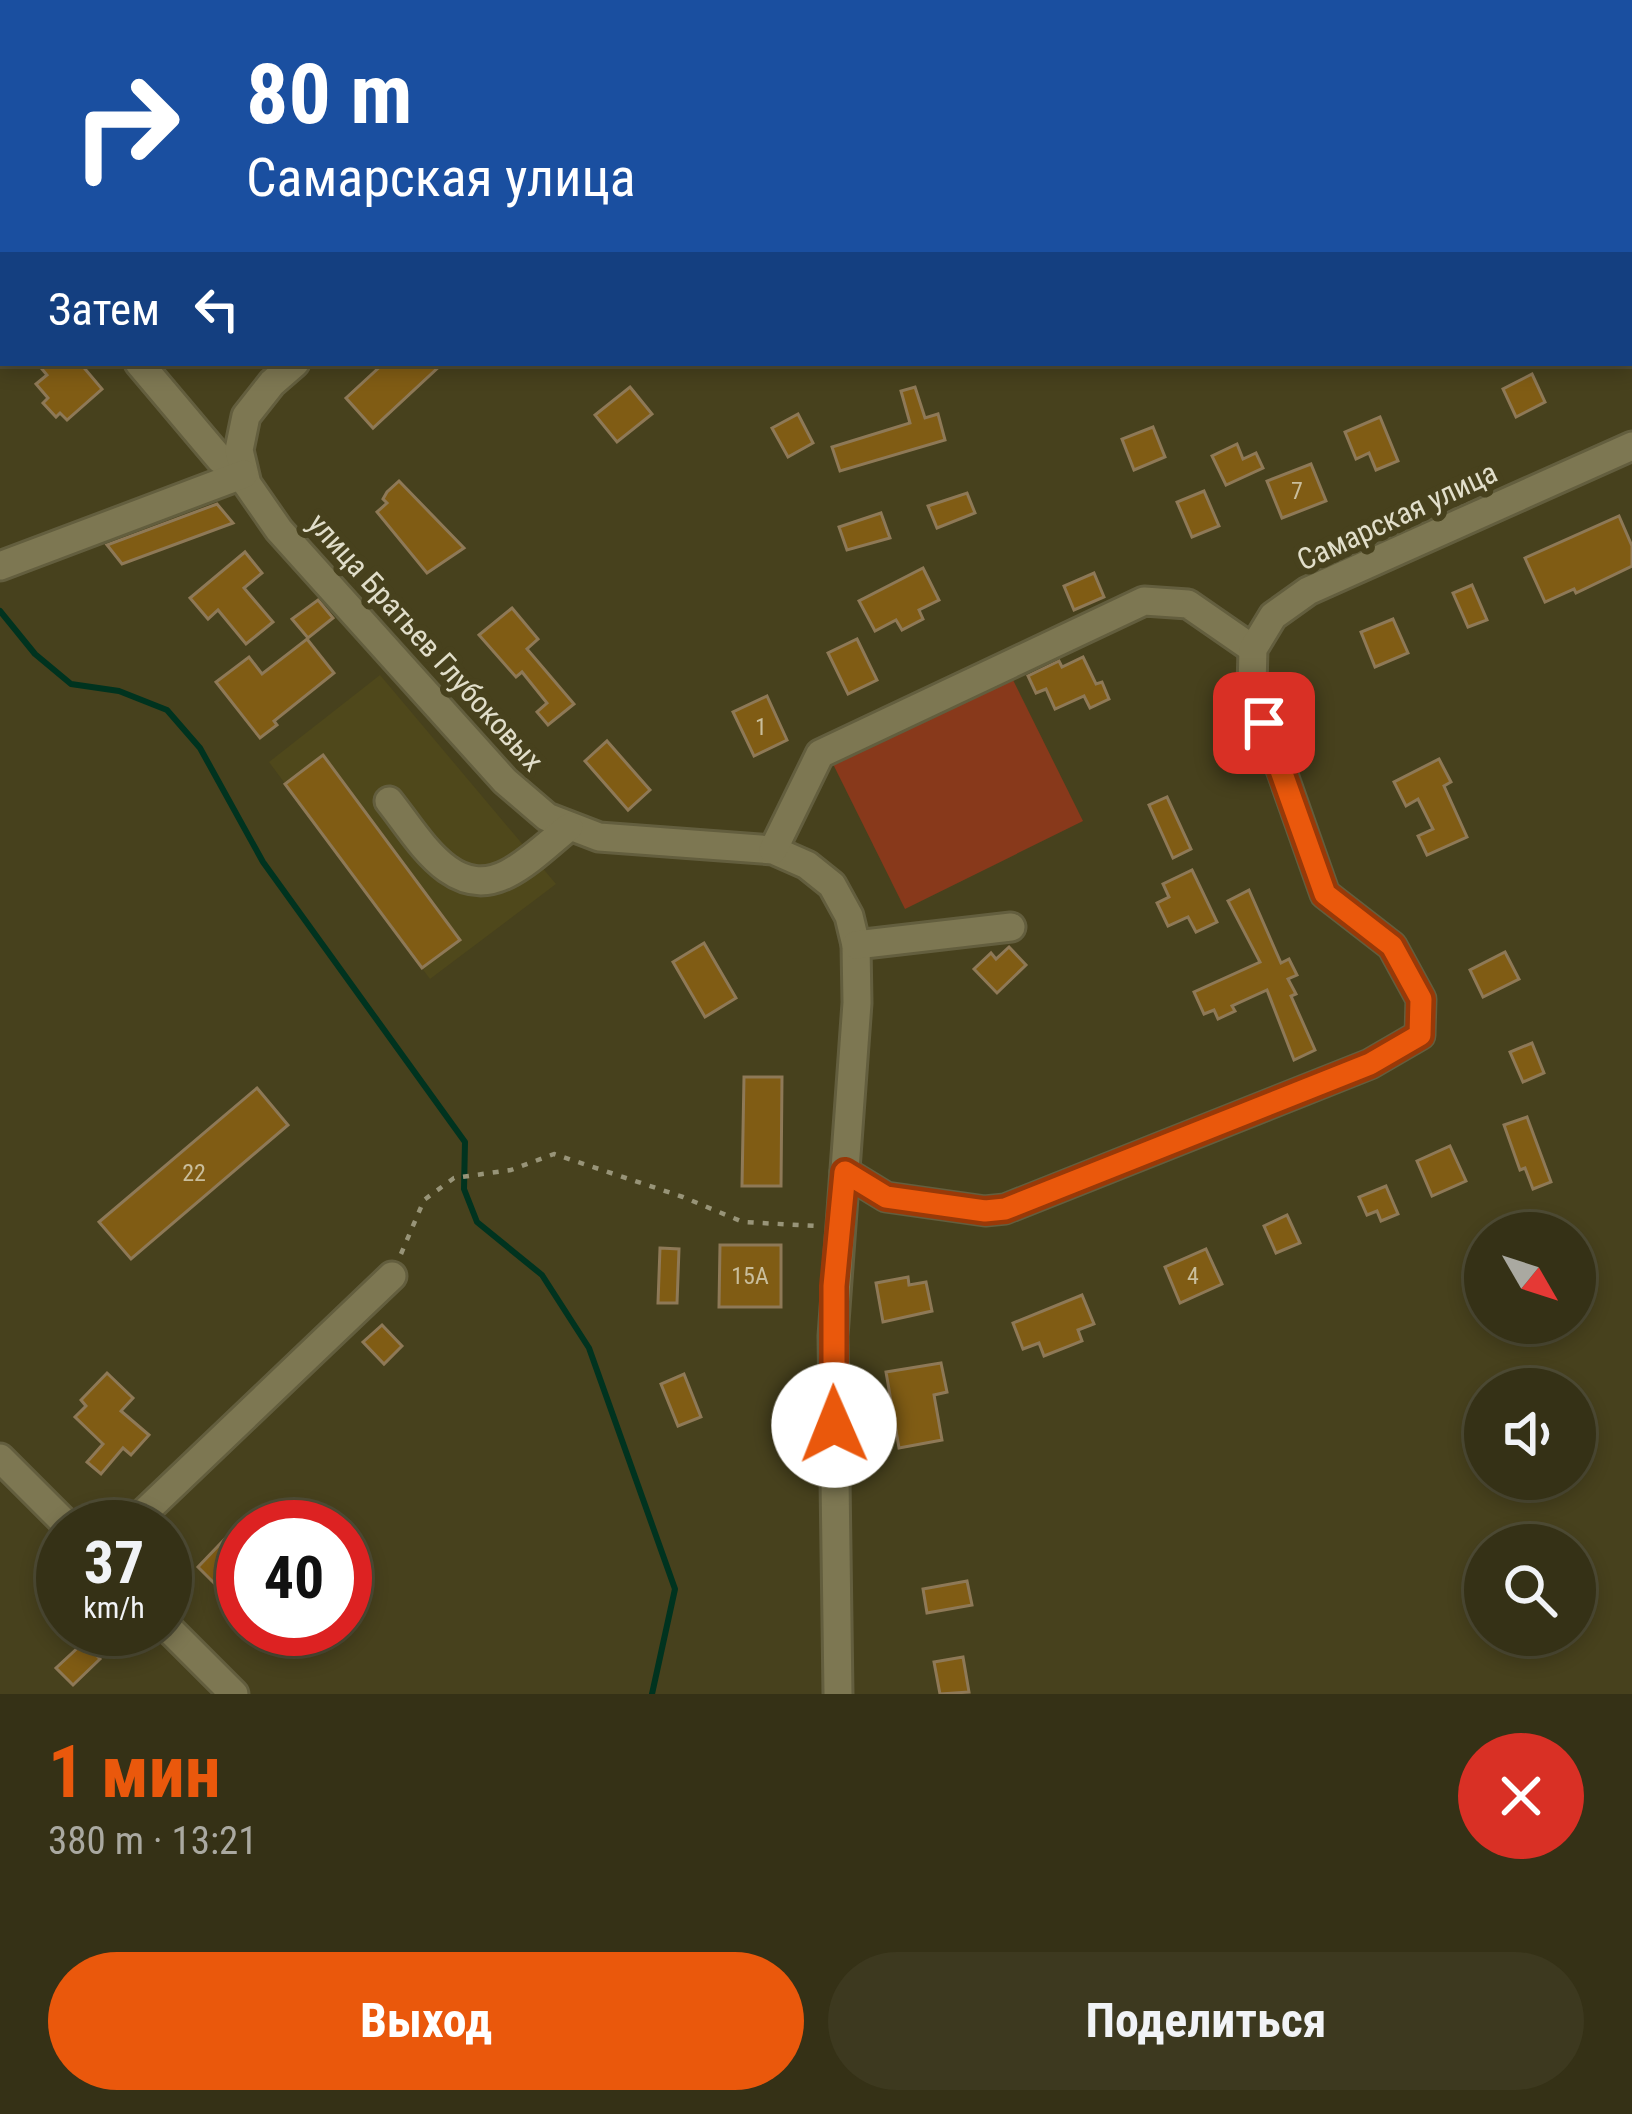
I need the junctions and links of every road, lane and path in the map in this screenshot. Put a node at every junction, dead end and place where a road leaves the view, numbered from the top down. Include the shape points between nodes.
1 (142, 366) edge
2 (291, 366) edge
3 (1632, 446) edge
4 (244, 474) junction
5 (3, 565) edge
6 (1252, 649) junction
7 (388, 801) dead end
8 (569, 827) junction
9 (773, 850) junction
10 (1011, 927) dead end
11 (856, 945) junction
12 (845, 1172) junction
13 (840, 1227) junction
14 (392, 1276) joint
15 (0, 1458) edge
16 (42, 1500) edge
17 (157, 1500) edge
18 (192, 1651) edge
19 (234, 1694) edge
20 (838, 1694) edge

1 - 4 street, улица Братьев Глубоковых via 220,459
2 - 4 street via 246,416
3 - 6 street, Самарская улица via 1307,591 1273,616
4 - 5 street
4 - 8 street, улица Братьев Глубоковых via 279,530 475,749 528,802
6 - 9 street via 1188,604 1144,601 820,754
6 - 12 street via 1252,687 1325,894 1392,946 1421,999 1420,1035 1370,1064 1005,1209 886,1197
7 - 8 street via 447,872 465,880 507,874
8 - 9 street, улица Братьев Глубоковых via 599,837
9 - 11 street, улица Братьев Глубоковых via 832,885
10 - 11 street
11 - 12 street
12 - 13 street
13 - 14 path via 743,1222 554,1154 454,1178 424,1200
13 - 20 street via 833,1336
14 - 17 street
15 - 16 street
18 - 19 street

